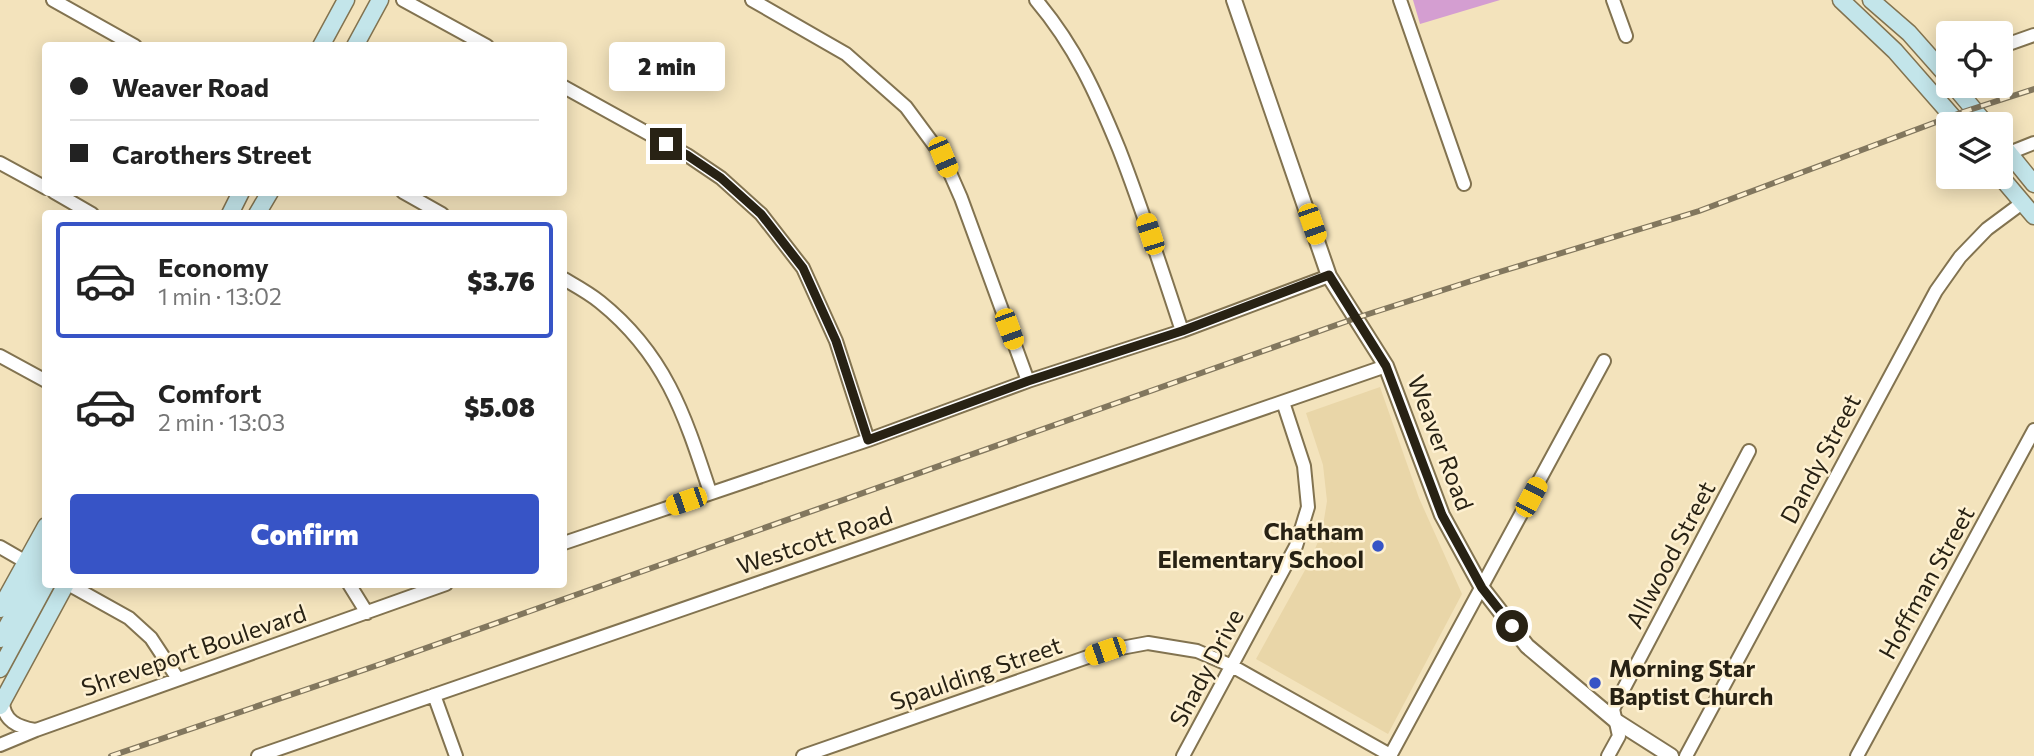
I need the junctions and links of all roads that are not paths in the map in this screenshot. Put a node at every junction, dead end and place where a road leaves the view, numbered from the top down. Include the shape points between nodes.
1 (52, 0) edge
2 (346, 0) edge
3 (380, 0) edge
4 (403, 0) edge
5 (752, 0) edge
6 (1036, 0) edge
7 (1234, 0) edge
8 (1400, 0) edge
9 (1613, 0) edge
10 (1841, 0) edge
11 (1871, 0) edge
12 (2034, 35) edge
13 (1626, 36) dead end
14 (128, 42) edge
15 (323, 42) edge
16 (357, 42) edge
17 (480, 42) edge
18 (2013, 42) edge
19 (1936, 63) edge
20 (567, 90) edge
21 (1965, 98) edge
22 (1948, 112) edge
23 (1976, 112) edge
24 (2034, 143) edge
25 (2013, 147) edge
26 (2013, 158) edge
27 (0, 163) edge
28 (1464, 184) dead end
29 (2034, 184) edge
30 (42, 186) edge
31 (2011, 189) edge
32 (61, 196) edge
33 (410, 196) edge
34 (2022, 203) junction
35 (85, 210) edge
36 (435, 210) edge
37 (2034, 216) edge
38 (1329, 275) junction
39 (567, 281) edge
40 (1182, 331) junction
41 (0, 356) edge
42 (1604, 361) dead end
43 (1386, 366) junction
44 (42, 379) edge
45 (1028, 381) junction
46 (1283, 401) junction
47 (2034, 430) edge
48 (868, 440) junction
49 (1749, 451) dead end
50 (710, 492) junction
51 (567, 541) edge
52 (42, 542) edge
53 (0, 547) edge
54 (37, 562) edge
55 (44, 588) edge
56 (65, 588) edge
57 (74, 588) edge
58 (351, 588) edge
59 (435, 588) edge
60 (1482, 588) junction
61 (0, 609) edge
62 (367, 613) junction
63 (0, 639) edge
64 (1232, 666) junction
65 (0, 669) edge
66 (178, 679) junction
67 (434, 695) junction
68 (1, 704) edge
69 (1616, 721) junction
70 (36, 730) junction
71 (0, 745) edge
72 (258, 756) edge
73 (456, 756) edge
74 (803, 756) edge
75 (1183, 756) edge
76 (1390, 756) edge
77 (1608, 756) edge
78 (1671, 756) edge
79 (1686, 756) edge
80 (1857, 756) edge

1 - 14 street
2 - 15 main road
3 - 16 main road
4 - 17 street
5 - 45 street via 846,54 906,107 943,157
6 - 40 street via 1081,63 1102,106
7 - 38 street, Weaver Road
8 - 28 street
9 - 13 street
10 - 22 main road via 1895,51
11 - 19 main road
12 - 18 street
20 - 48 street via 687,155 761,214 803,268 836,341
21 - 23 main road
24 - 25 street
26 - 29 main road
27 - 30 street
31 - 34 main road
32 - 35 street
33 - 36 street
34 - 37 main road
34 - 79 street, Dandy Street via 1987,229 1936,291
38 - 40 street
38 - 43 street, Weaver Road
39 - 50 street via 599,301 658,364 686,421
40 - 45 street
41 - 44 street
42 - 60 street
43 - 46 street, Westcott Road
43 - 60 street, Weaver Road via 1442,515
45 - 48 street
46 - 64 street, Shady Drive via 1304,466 1308,507 1296,546
46 - 67 street, Westcott Road
47 - 80 street, Hoffman Street
48 - 50 street
49 - 69 street, Allwood Street via 1613,709
50 - 51 street
52 - 54 main road
53 - 54 street
54 - 61 main road
54 - 63 main road
55 - 65 main road
56 - 68 main road
57 - 66 street via 129,618 151,638
58 - 62 street
59 - 62 street, Shreveport Boulevard
60 - 69 street, Weaver Road via 1527,646
60 - 76 street
62 - 66 street, Shreveport Boulevard
64 - 74 street, Spaulding Street via 1197,652 1149,643 1105,651
64 - 75 street, Shady Drive
64 - 76 street, Spaulding Street
66 - 70 street, Shreveport Boulevard
67 - 72 street, Westcott Road
67 - 73 street
68 - 70 street via 16,725
69 - 77 street, Allwood Street via 1619,736
69 - 78 street, Weaver Road
70 - 71 street, Shreveport Boulevard

